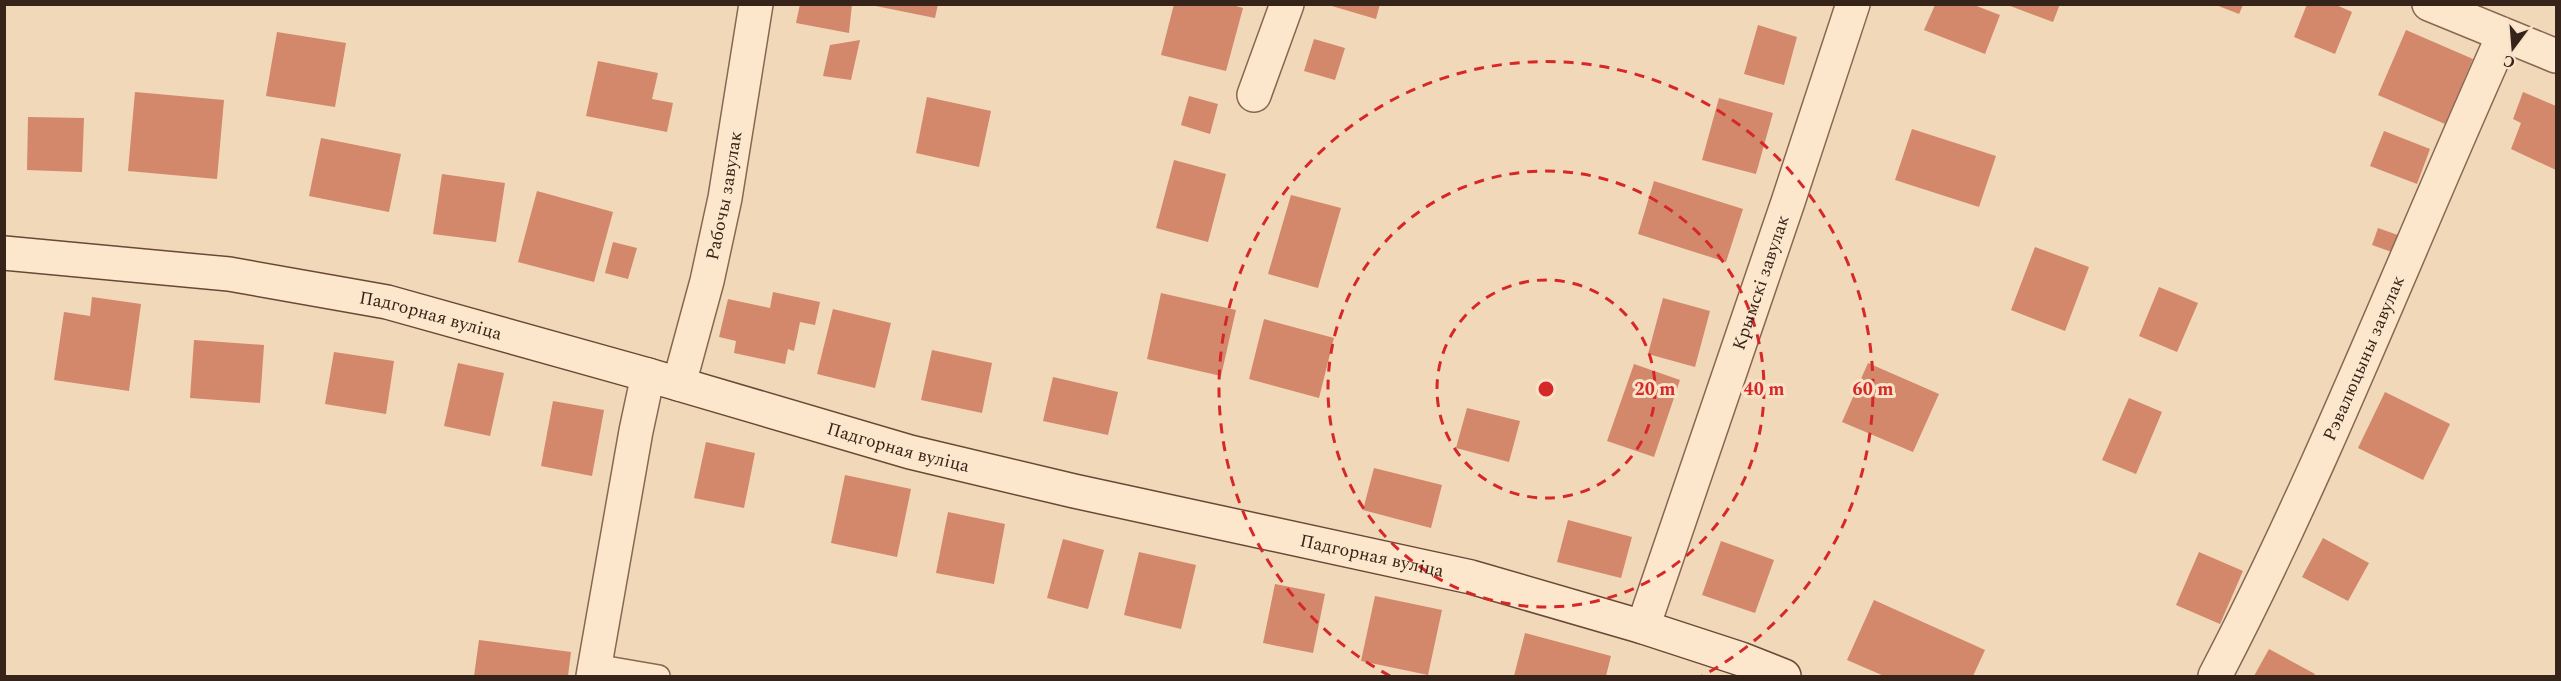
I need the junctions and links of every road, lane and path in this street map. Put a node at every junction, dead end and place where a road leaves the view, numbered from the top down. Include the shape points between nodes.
1 (756, 4) edge
2 (1287, 4) edge
3 (1853, 4) edge
4 (2429, 4) edge
5 (2503, 36) junction
6 (2556, 56) edge
7 (1254, 95) dead end
8 (4, 253) edge
9 (648, 375) junction
10 (679, 384) junction
11 (1642, 627) junction
12 (594, 671) edge
13 (659, 676) edge
14 (1784, 676) edge
15 (2215, 676) edge

1 - 10 street, Рабочы завулак via 725,198
2 - 7 street
3 - 11 street, Крымскі завулак
4 - 5 street
5 - 6 street
5 - 15 street, Рэвалюцыны завулак via 2433,191 2348,397 2263,584
8 - 9 street, Падгорная вуліца via 229,274 387,302
9 - 10 street, Падгорная вуліца
9 - 12 street
10 - 11 street, Падгорная вуліца via 910,452 1471,577
11 - 14 street, Падгорная вуліца
12 - 13 lane

